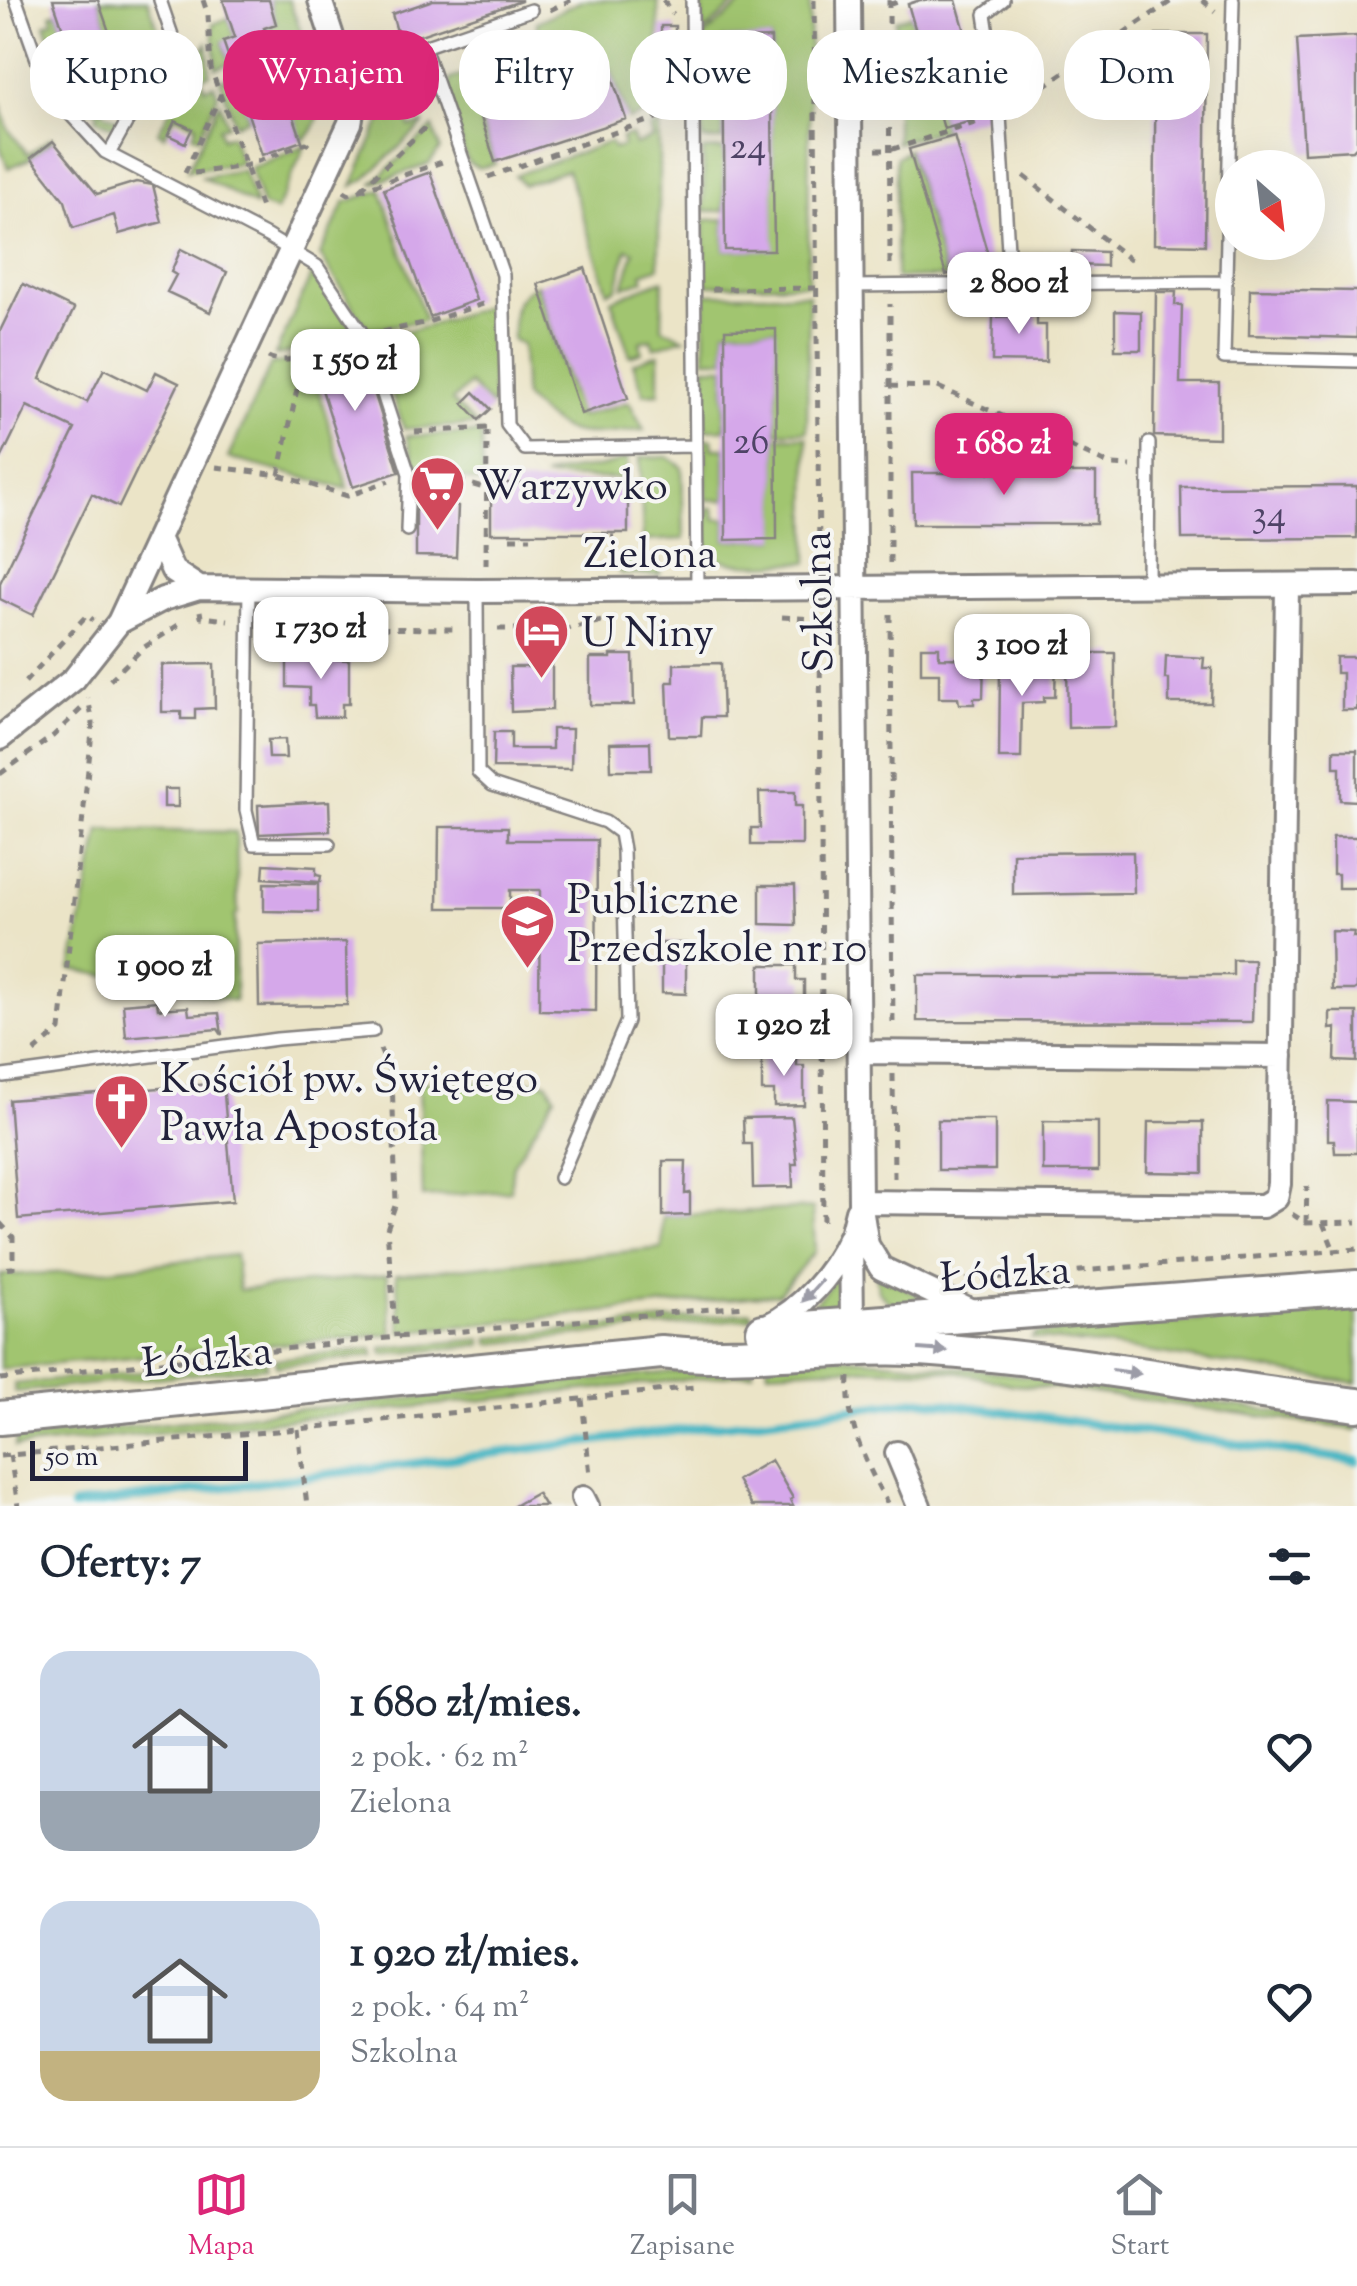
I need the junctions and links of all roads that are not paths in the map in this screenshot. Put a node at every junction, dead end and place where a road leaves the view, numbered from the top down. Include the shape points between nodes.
1 (16, 0) edge
2 (160, 0) edge
3 (320, 0) edge
4 (692, 0) edge
5 (850, 0) edge
6 (1003, 0) edge
7 (1233, 0) edge
8 (531, 10) dead end
9 (330, 30) edge
10 (439, 42) edge
11 (439, 91) edge
12 (350, 120) edge
13 (109, 154) junction
14 (292, 250) junction
15 (1224, 282) junction
16 (1010, 284) junction
17 (852, 286) junction
18 (1357, 361) edge
19 (1149, 443) dead end
20 (695, 446) junction
21 (408, 530) dead end
22 (159, 540) junction
23 (1148, 584) junction
24 (1357, 584) edge
25 (1287, 585) junction
26 (199, 588) junction
27 (249, 588) junction
28 (854, 588) junction
29 (697, 589) junction
30 (482, 591) junction
31 (119, 622) junction
32 (0, 738) edge
33 (329, 844) dead end
34 (373, 1031) road end
35 (859, 1052) junction
36 (1280, 1056) junction
37 (3, 1076) road end
38 (560, 1178) dead end
39 (860, 1202) junction
40 (850, 1235) junction
41 (1357, 1288) edge
42 (984, 1316) junction
43 (757, 1318) junction
44 (861, 1336) junction
45 (661, 1352) junction
46 (1357, 1405) edge
47 (0, 1418) edge
48 (896, 1453) dead end
49 (919, 1506) edge

1 - 13 lane via 48,90
2 - 13 lane via 173,38
3 - 9 street
4 - 20 lane
5 - 17 street, Szkolna
6 - 16 lane via 985,14 1000,115
7 - 15 lane
8 - 10 lane
11 - 20 lane via 503,275 507,426 525,449
12 - 14 street
13 - 14 lane
14 - 21 lane via 317,266 364,336 407,468
14 - 22 street
15 - 16 lane
15 - 18 lane via 1224,358
16 - 17 lane
17 - 28 street, Szkolna
19 - 23 lane
20 - 29 lane
22 - 26 street via 172,571
22 - 31 street
23 - 25 street, Zielona
23 - 28 street, Zielona
24 - 25 street, Zielona
25 - 36 street
26 - 27 street, Zielona
26 - 31 street, Zielona
27 - 30 street, Zielona
27 - 33 lane via 246,810 254,844
28 - 29 street, Zielona
28 - 35 street, Szkolna
29 - 30 street, Zielona
30 - 38 lane via 478,772 492,786 605,822 620,833 627,1021
31 - 32 street, Zielona via 74,679
34 - 37 lane
35 - 36 street
35 - 39 street, Szkolna
36 - 39 street via 1280,1184 1276,1198 1263,1206
39 - 40 street, Szkolna
39 - 42 street, Szkolna via 868,1244 882,1268
40 -> 43 street, Szkolna via 833,1267 789,1315
40 - 44 street, Szkolna
41 - 42 main road, Łódzka
42 - 44 main road, Łódzka
43 - 44 main road, Łódzka
43 - 45 main road, Łódzka
44 - 45 main road, Łódzka via 694,1356
44 -> 46 main road, Łódzka
45 - 47 main road, Łódzka
48 - 49 street

